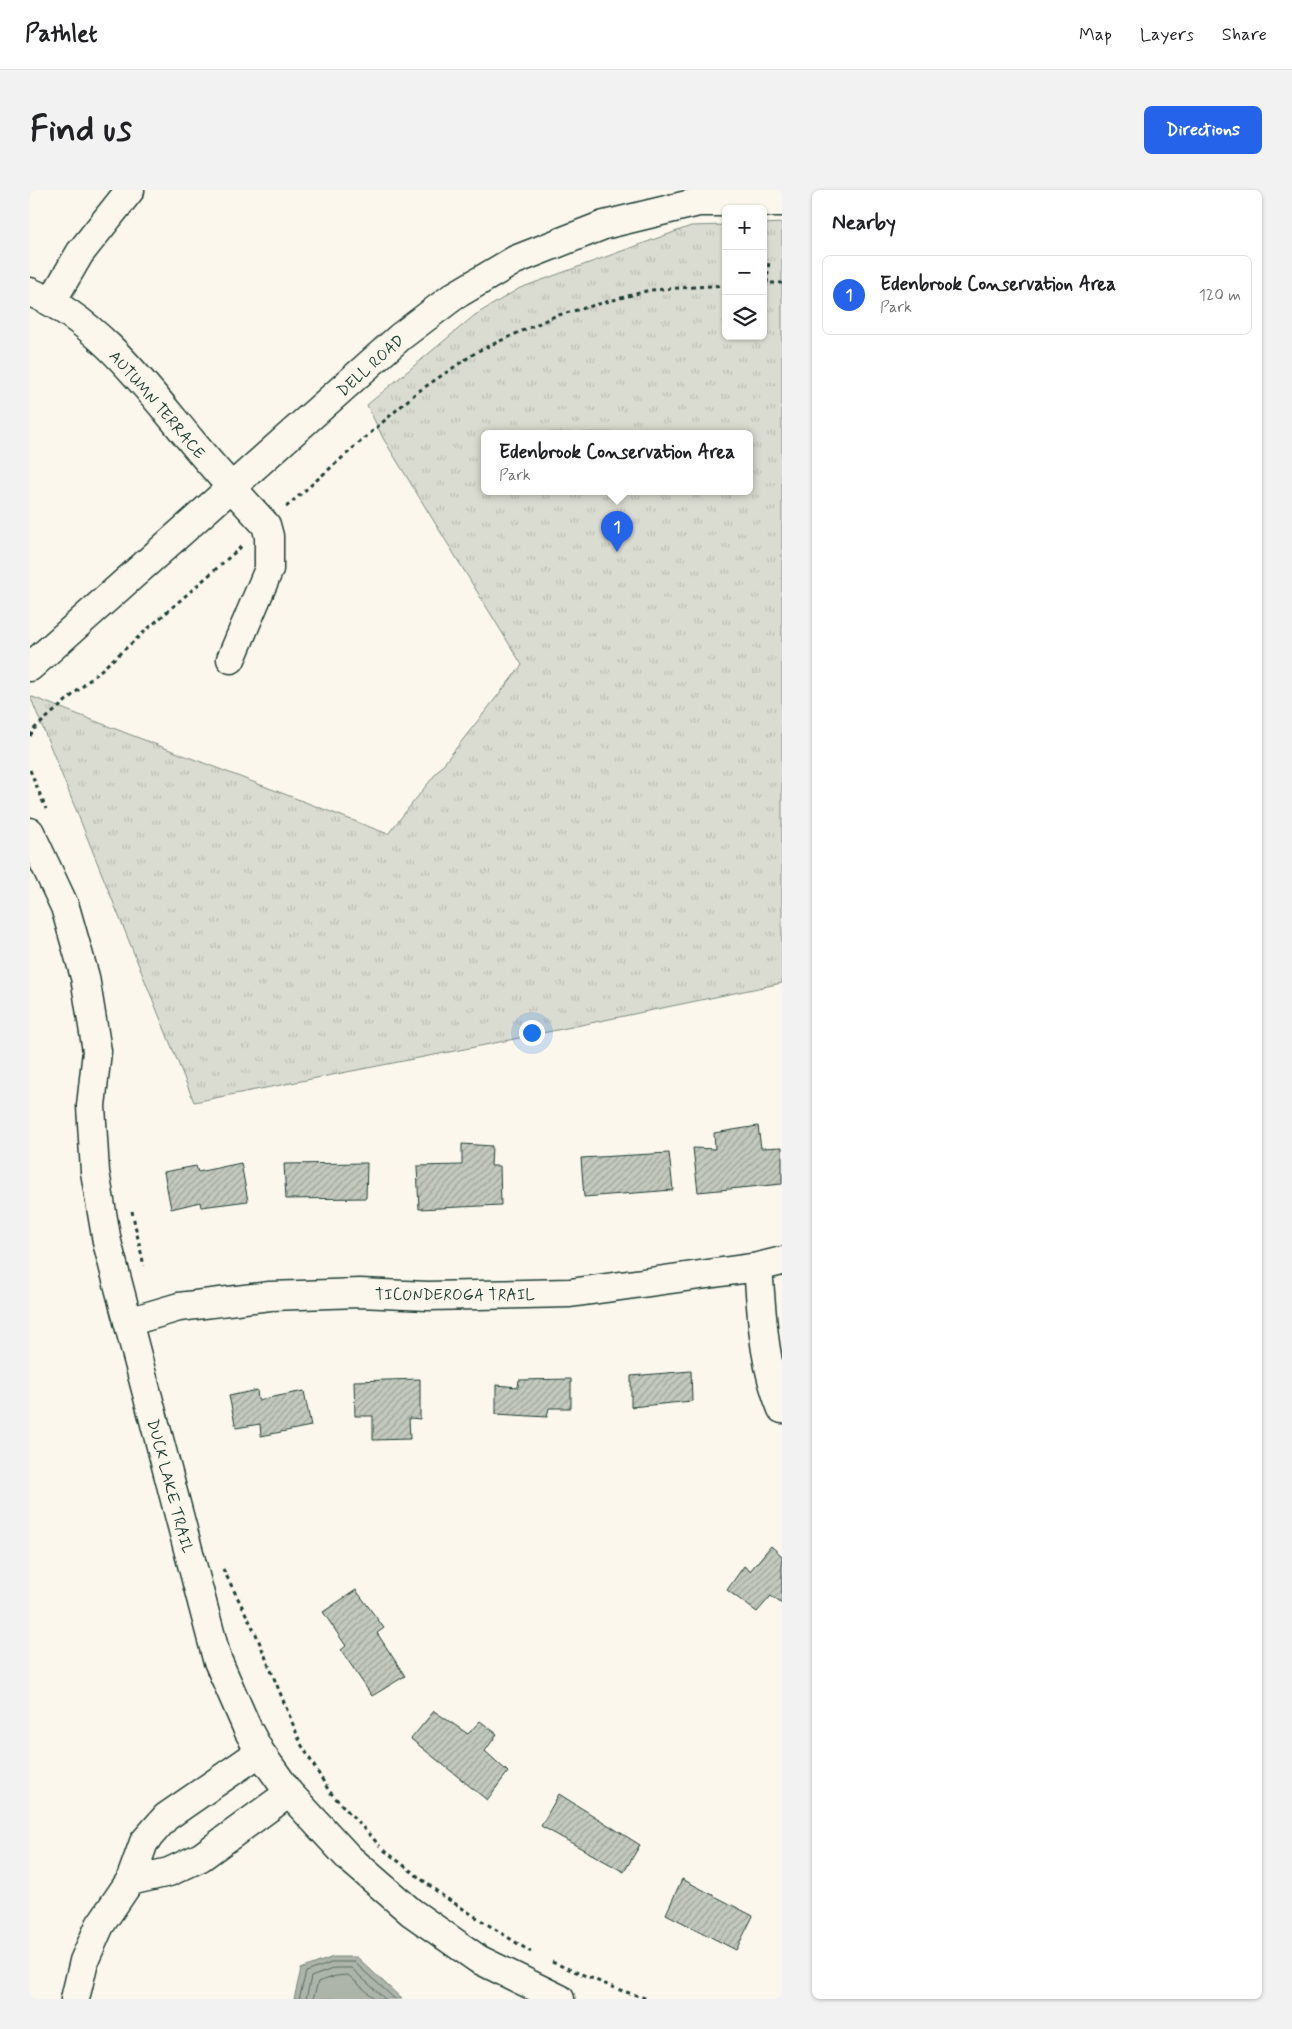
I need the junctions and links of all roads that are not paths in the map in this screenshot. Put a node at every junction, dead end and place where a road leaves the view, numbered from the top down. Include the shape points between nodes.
1 (130, 190) edge
2 (697, 196) edge
3 (782, 202) edge
4 (41, 297) edge
5 (232, 489) junction
6 (231, 659) dead end
7 (30, 668) edge
8 (40, 825) edge
9 (770, 1264) edge
10 (128, 1322) junction
11 (782, 1409) edge
12 (260, 1752) junction
13 (289, 1793) junction
14 (130, 1882) junction
15 (75, 1999) edge
16 (560, 1999) edge

1 - 4 street
2 - 3 street, DELL ROAD
2 - 5 street, DELL ROAD via 604,225 515,260 454,296 400,337
4 - 5 street, AUTUMN TERRACE via 128,364
5 - 6 street, AUTUMN TERRACE via 266,525 269,569
5 - 7 street, DELL ROAD
8 - 10 street, DUCK LAKE TRAIL via 84,977 97,1051 92,1106 95,1172 106,1242
9 - 10 street, TICONDEROGA TRAIL via 570,1293 270,1296 179,1307
9 - 11 street via 763,1337 773,1388
10 - 12 street, DUCK LAKE TRAIL via 217,1659
12 - 13 street, DUCK LAKE TRAIL
12 - 14 street via 166,1817 144,1842
13 - 14 street via 201,1857 169,1872
13 - 16 street, DUCK LAKE TRAIL via 349,1858 411,1912 478,1959
14 - 15 street via 100,1925 84,1961

